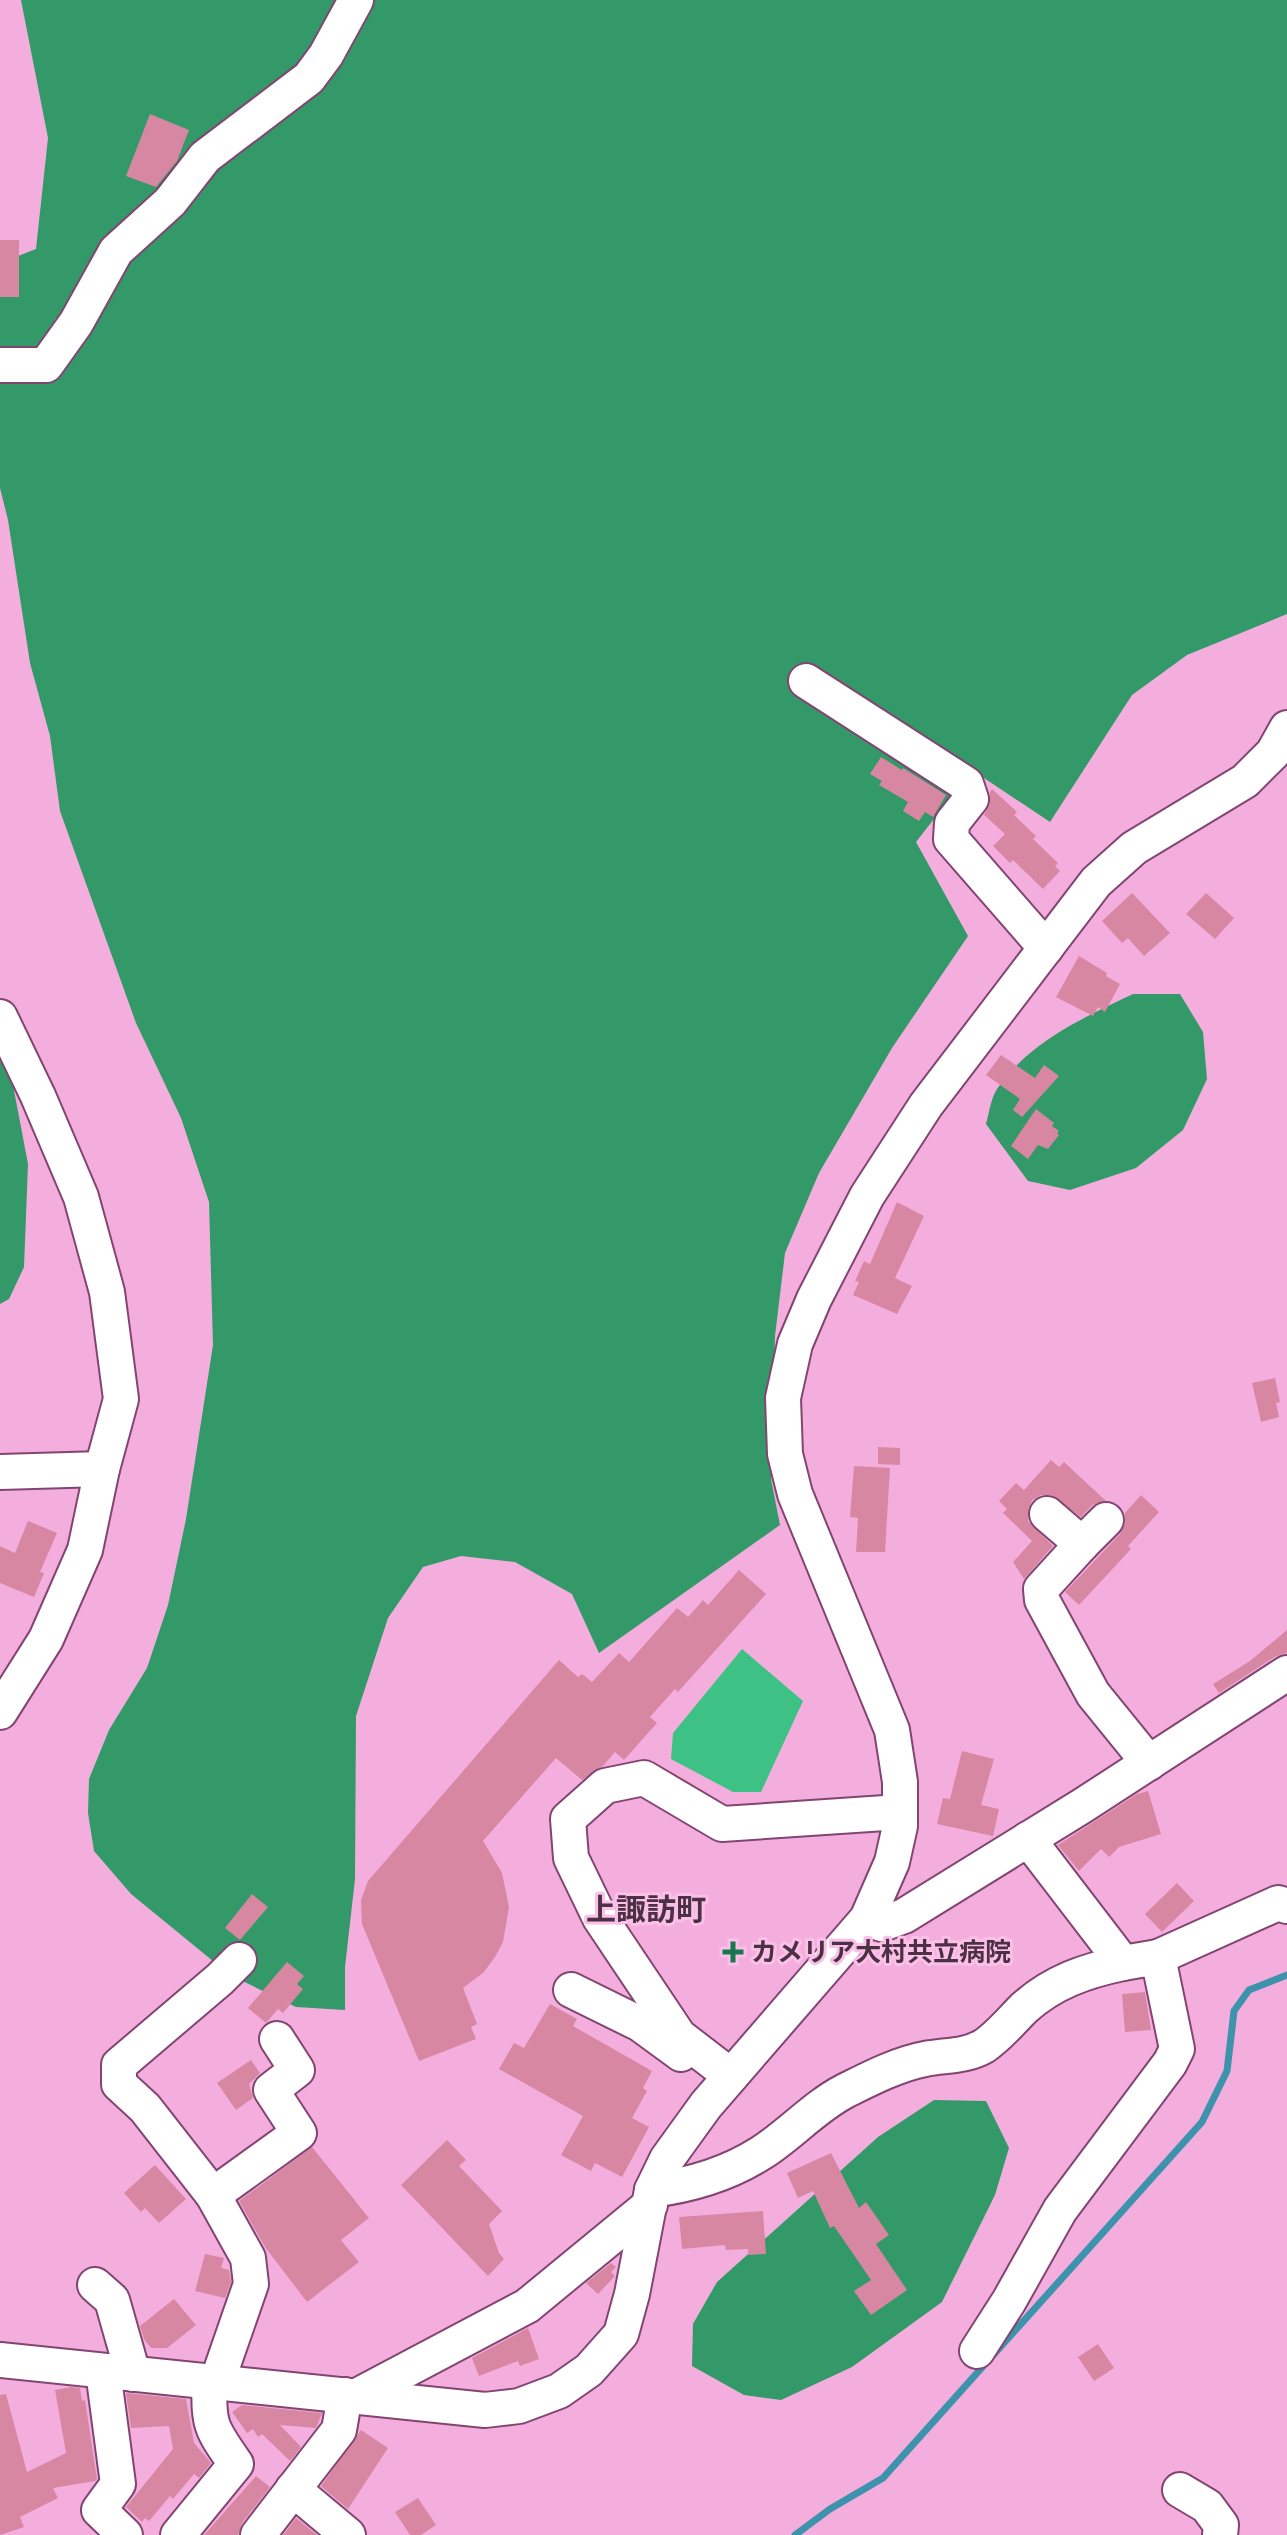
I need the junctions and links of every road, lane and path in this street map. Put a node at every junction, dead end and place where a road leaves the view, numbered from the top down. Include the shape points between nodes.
1 (356, 0) edge
2 (0, 365) edge
3 (806, 681) dead end
4 (1287, 728) edge
5 (1046, 948) junction
6 (0, 1017) edge
7 (102, 1469) junction
8 (0, 1472) edge
9 (1047, 1514) dead end
10 (1106, 1520) dead end
11 (1082, 1544) junction
12 (1287, 1673) edge
13 (0, 1712) edge
14 (1149, 1763) junction
15 (900, 1812) junction
16 (1028, 1839) junction
17 (1287, 1906) edge
18 (867, 1919) junction
19 (1158, 1957) junction
20 (239, 1960) dead end
21 (1123, 1963) junction
22 (571, 1990) dead end
23 (277, 2039) dead end
24 (727, 2080) junction
25 (213, 2195) junction
26 (651, 2197) junction
27 (95, 2285) dead end
28 (977, 2351) dead end
29 (0, 2360) edge
30 (118, 2373) junction
31 (213, 2382) junction
32 (350, 2396) junction
33 (293, 2489) junction
34 (1180, 2490) dead end
35 (125, 2535) edge
36 (178, 2535) edge
37 (258, 2535) edge
38 (348, 2535) edge
39 (1220, 2535) edge

1 - 2 street via 309,78 205,157 170,202 116,251 46,365
3 - 5 street via 966,784 971,799 952,823 951,839
4 - 5 street via 1273,753 1245,781 1134,848 1096,882
5 - 15 street via 926,1105 867,1196 795,1344 783,1398 785,1454 795,1494 892,1730
6 - 7 street via 81,1197 107,1292 121,1399
7 - 8 street
7 - 13 street via 85,1550 46,1639
9 - 11 street
10 - 11 street
11 - 14 street via 1041,1589 1042,1600 1093,1694
12 - 14 street
14 - 16 street
15 - 18 street via 892,1862
15 - 24 street via 722,1824 644,1778 605,1786 568,1819 571,1858 600,1918 679,2036
16 - 18 street via 904,1916 882,1924
16 - 21 street
17 - 19 street via 1278,1903
18 - 24 street
19 - 21 street
19 - 28 street via 1177,2049 1060,2210
20 - 25 street via 119,2065 119,2084 145,2108
21 - 26 street via 1059,1983 983,2046 905,2065 842,2093 762,2152 725,2172
22 - 24 street via 640,2024
23 - 25 street via 297,2070 271,2090 299,2133
24 - 26 street via 667,2159
25 - 31 street via 248,2258 251,2284
26 - 32 street via 527,2306
26 - 32 street via 621,2334 589,2370 559,2391 519,2406 485,2410
27 - 30 street via 112,2300
29 - 30 street
30 - 31 street
30 - 35 street via 118,2484 99,2510
31 - 32 street
31 - 36 street via 208,2413 236,2464
32 - 33 street via 339,2430
33 - 37 street
33 - 38 street
34 - 39 street via 1207,2506 1221,2525

